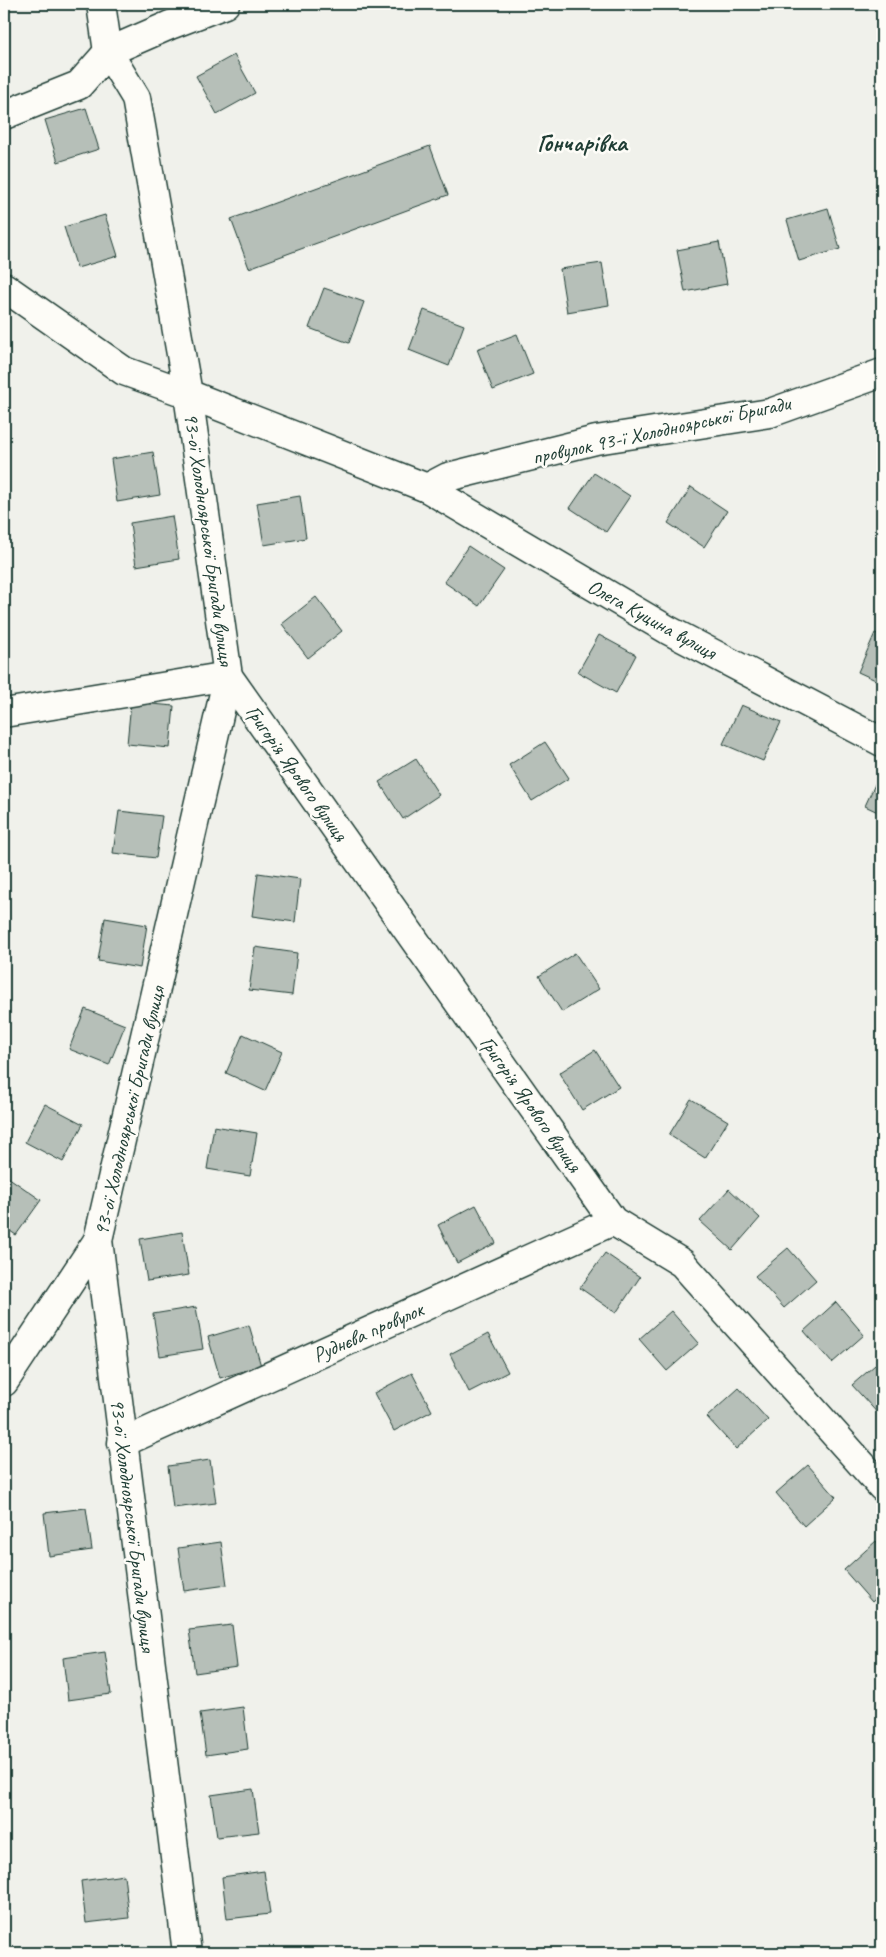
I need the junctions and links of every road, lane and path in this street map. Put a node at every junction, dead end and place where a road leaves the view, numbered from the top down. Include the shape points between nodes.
1 (101, 4) edge
2 (225, 4) edge
3 (108, 52) junction
4 (4, 115) edge
5 (4, 287) edge
6 (882, 373) edge
7 (188, 394) junction
8 (427, 488) junction
9 (228, 676) junction
10 (4, 713) edge
11 (882, 742) edge
12 (614, 1221) junction
13 (98, 1240) junction
14 (4, 1382) edge
15 (122, 1443) junction
16 (882, 1487) edge
17 (187, 1953) edge

1 - 3 street, 93-ої Холодноярської Бригади вулиця
2 - 3 street
3 - 4 street via 79,85
3 - 7 street, 93-ої Холодноярської Бригади вулиця via 136,98
5 - 7 street, 93-ої Холодноярської Бригади вулиця via 124,371
6 - 8 street, провулок 93-ї Холодноярської Бригади via 770,413 596,440 448,478
7 - 8 street
7 - 9 street, 93-ої Холодноярської Бригади вулиця
8 - 11 street, Олега Куцина вулиця via 668,630
9 - 10 street
9 - 12 street, Григорія Ярового вулиця
9 - 13 street, 93-ої Холодноярської Бригади вулиця
12 - 15 street, Руднєва провулок
12 - 16 street, Григорія Ярового вулиця via 682,1263
13 - 14 street
13 - 15 street, 93-ої Холодноярської Бригади вулиця
15 - 17 street, 93-ої Холодноярської Бригади вулиця

